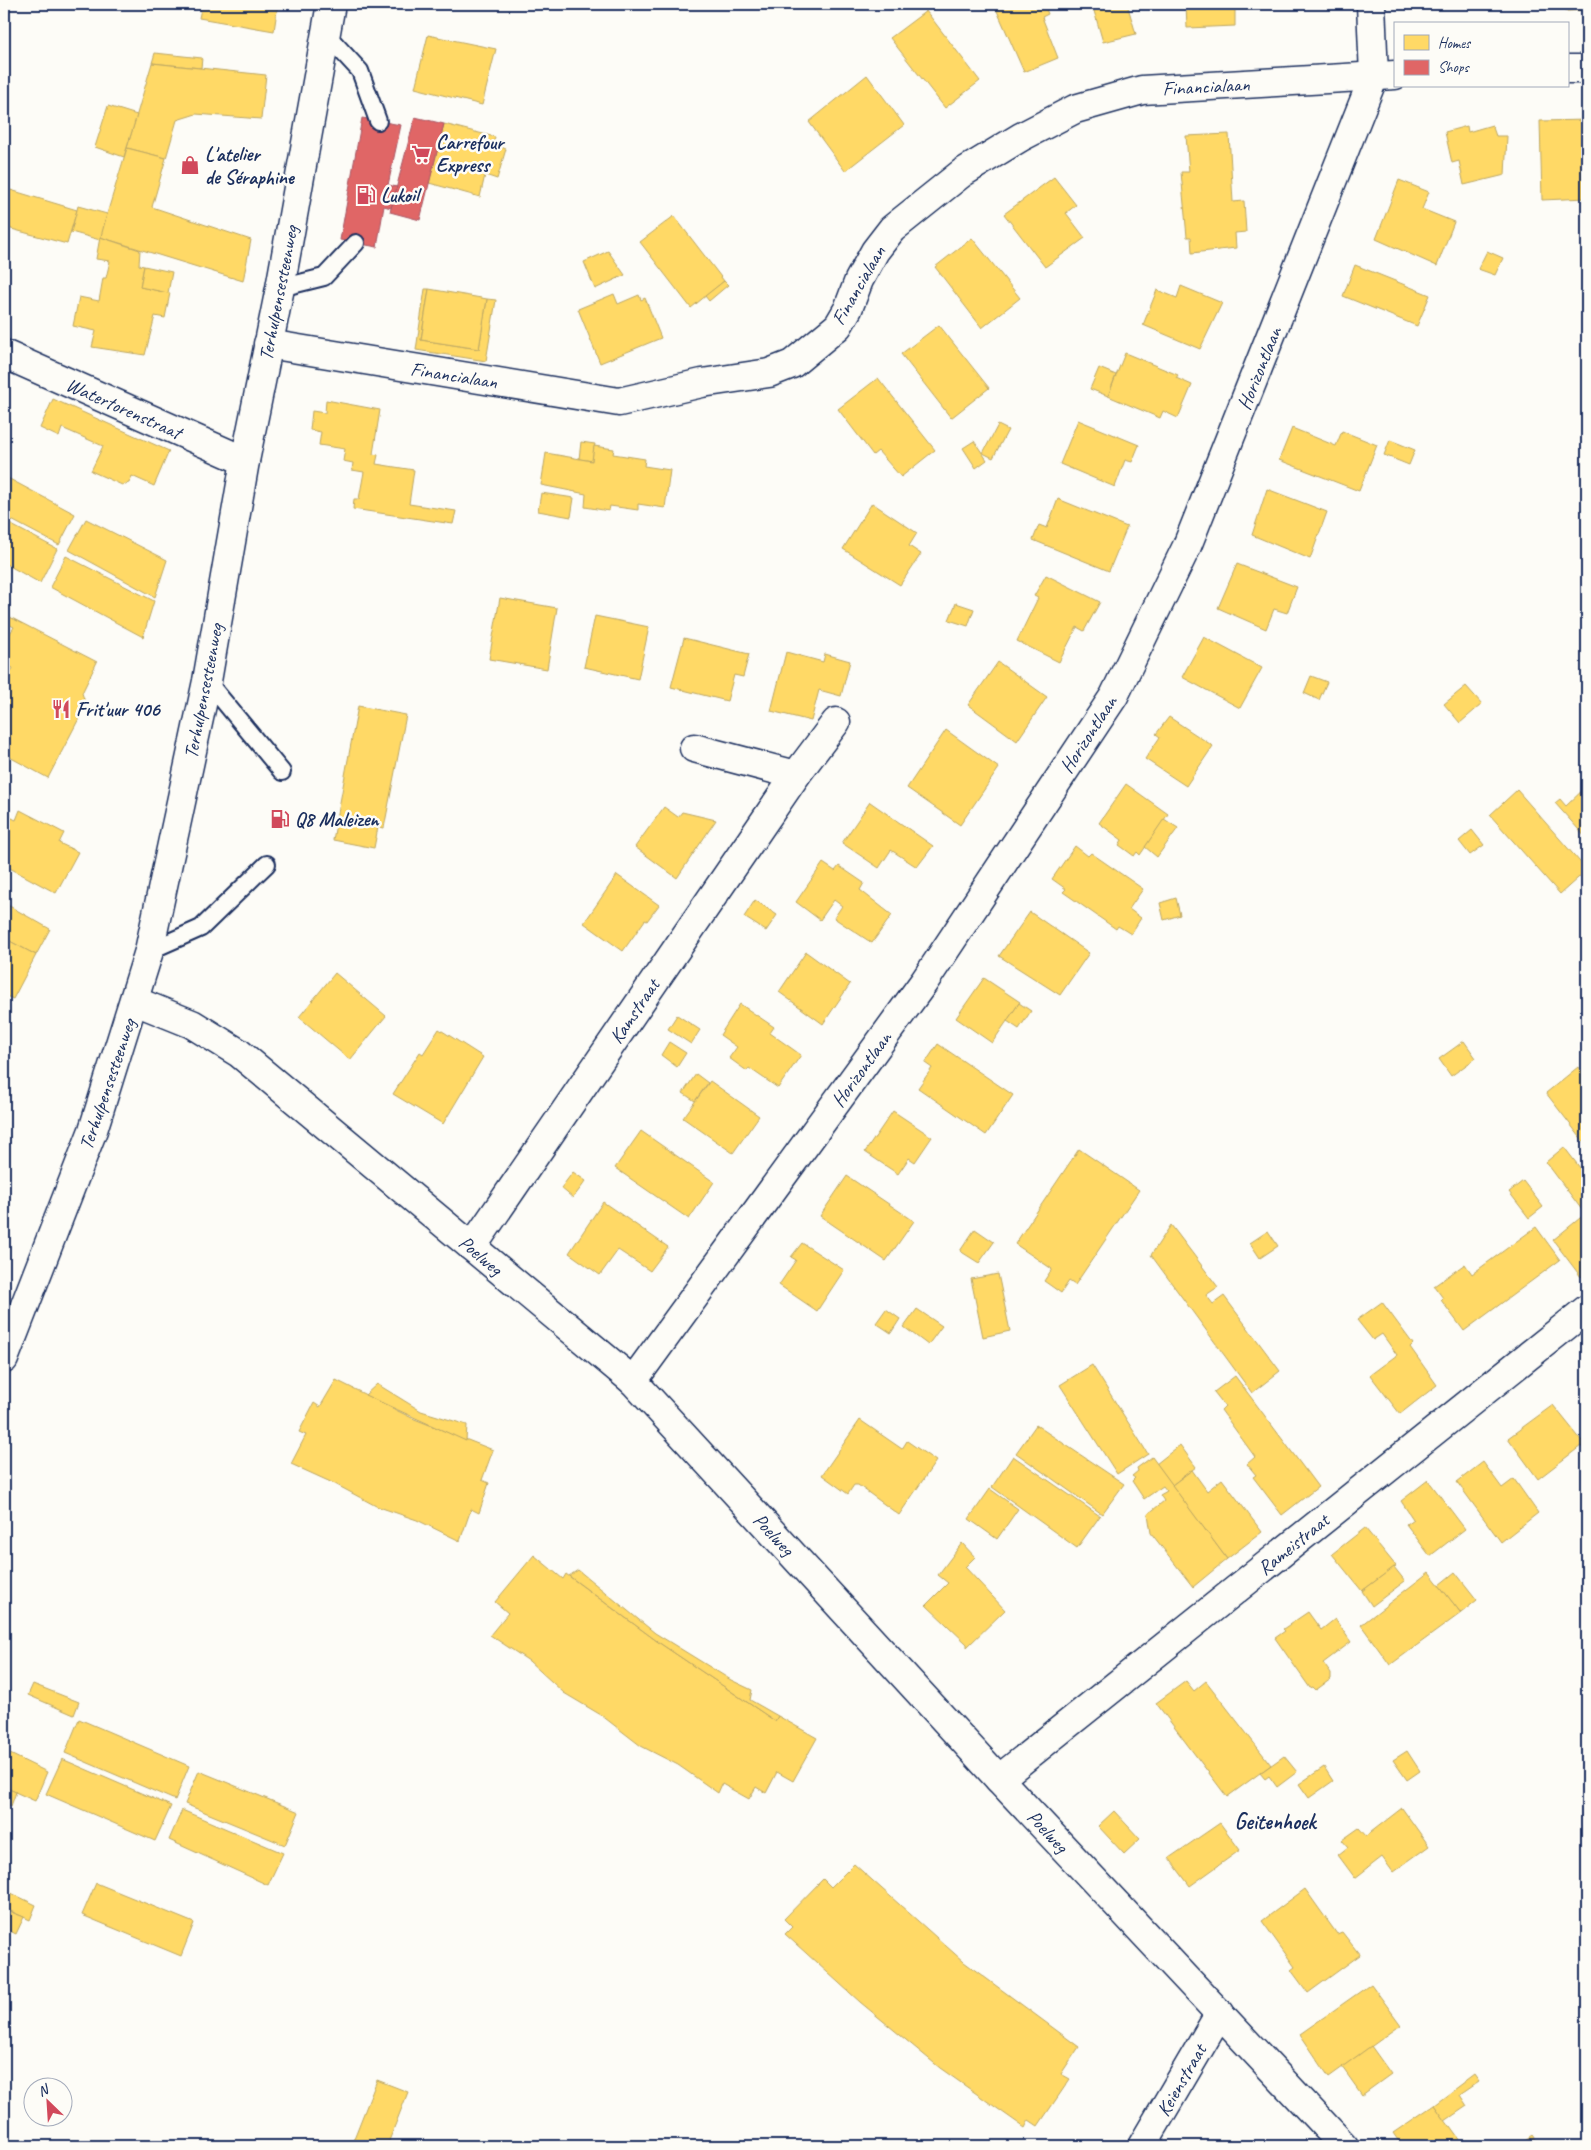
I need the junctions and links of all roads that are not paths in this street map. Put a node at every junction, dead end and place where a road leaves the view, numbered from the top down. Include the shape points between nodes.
1 (331, 4) edge
2 (1371, 4) edge
3 (325, 33) junction
4 (1568, 69) edge
5 (1587, 69) edge
6 (1385, 75) edge
7 (378, 121) dead end
8 (356, 243) dead end
9 (280, 288) junction
10 (268, 344) junction
11 (4, 354) edge
12 (245, 461) junction
13 (206, 681) junction
14 (836, 722) dead end
15 (694, 748) dead end
16 (282, 772) dead end
17 (796, 775) junction
18 (267, 864) dead end
19 (149, 951) junction
20 (135, 1001) junction
21 (472, 1248) junction
22 (1587, 1309) edge
23 (4, 1359) edge
24 (634, 1381) junction
25 (999, 1779) junction
26 (1220, 2013) junction
27 (1142, 2146) edge
28 (1344, 2146) edge

1 - 3 street, Terhulpensesteenweg
2 - 6 street, Horizontlaan
3 - 7 lane via 360,71
3 - 9 street, Terhulpensesteenweg
4 - 5 street
6 - 10 street, Financialaan via 1142,90 1075,109 1021,137 962,174 892,229 875,251 838,326 792,364 769,372 619,402
6 - 24 street, Horizontlaan via 1187,546 1114,696 924,982
8 - 9 lane via 324,277
9 - 10 street, Terhulpensesteenweg
10 - 12 street, Terhulpensesteenweg
11 - 12 street, Watertorenstraat
12 - 13 street, Terhulpensesteenweg
13 - 16 lane
13 - 19 street, Terhulpensesteenweg
14 - 17 street, Kamstraat
15 - 17 street
17 - 21 street, Kamstraat
18 - 19 lane via 202,928
19 - 20 street, Terhulpensesteenweg
20 - 21 street, Poelweg via 192,1024 238,1053
20 - 23 street, Terhulpensesteenweg via 94,1130
21 - 24 street, Poelweg
22 - 25 street, Rameistraat
24 - 25 street, Poelweg
25 - 26 street, Poelweg
26 - 27 street, Keienstraat
26 - 28 street, Poelweg

